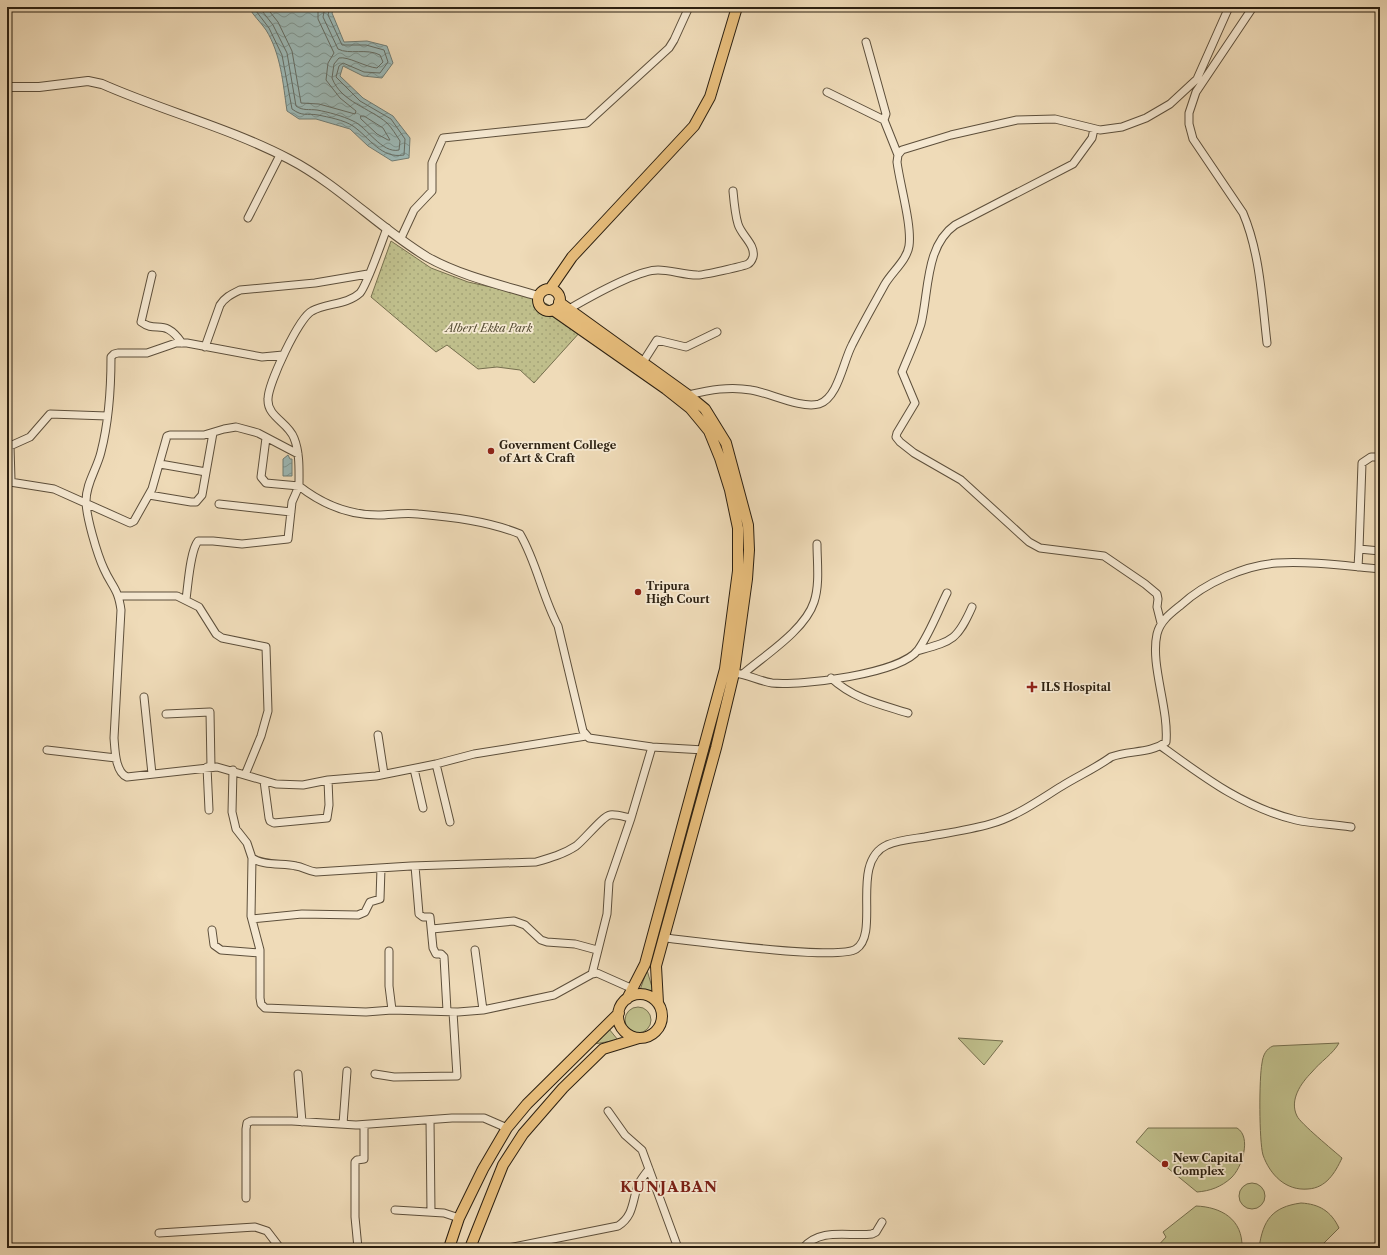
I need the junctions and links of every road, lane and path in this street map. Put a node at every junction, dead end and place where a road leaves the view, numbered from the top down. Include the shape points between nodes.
1 (689, 7) edge
2 (737, 7) edge
3 (1229, 7) edge
4 (1253, 7) edge
5 (866, 42) dead end
6 (7, 87) edge
7 (827, 92) dead end
8 (884, 120) junction
9 (1094, 129) junction
10 (280, 155) junction
11 (898, 155) junction
12 (733, 191) dead end
13 (248, 218) dead end
14 (387, 228) junction
15 (401, 238) junction
16 (368, 274) junction
17 (152, 275) dead end
18 (550, 289) junction
19 (538, 296) junction
20 (556, 306) junction
21 (569, 309) junction
22 (717, 332) dead end
23 (182, 343) junction
24 (1267, 343) dead end
25 (205, 347) junction
26 (284, 355) junction
27 (643, 362) junction
28 (688, 395) junction
29 (107, 416) junction
30 (213, 432) junction
31 (266, 438) junction
32 (8, 445) edge
33 (298, 454) junction
34 (1380, 457) edge
35 (160, 464) junction
36 (206, 472) junction
37 (8, 482) edge
38 (299, 486) junction
39 (149, 495) junction
40 (86, 503) junction
41 (219, 504) dead end
42 (291, 512) junction
43 (818, 544) dead end
44 (1359, 549) junction
45 (1380, 551) edge
46 (1358, 567) junction
47 (1380, 569) edge
48 (947, 593) dead end
49 (119, 596) junction
50 (186, 599) junction
51 (972, 607) dead end
52 (1161, 623) junction
53 (917, 651) junction
54 (739, 674) junction
55 (831, 678) junction
56 (144, 697) dead end
57 (908, 713) dead end
58 (166, 714) dead end
59 (378, 735) dead end
60 (586, 736) junction
61 (1161, 746) junction
62 (652, 747) junction
63 (48, 750) dead end
64 (704, 750) junction
65 (116, 758) junction
66 (436, 764) junction
67 (209, 767) junction
68 (414, 768) junction
69 (233, 770) junction
70 (152, 774) junction
71 (384, 774) junction
72 (246, 775) junction
73 (328, 780) junction
74 (264, 781) junction
75 (423, 808) dead end
76 (210, 810) dead end
77 (631, 818) junction
78 (450, 822) dead end
79 (1351, 826) dead end
80 (252, 858) junction
81 (415, 866) junction
82 (381, 868) junction
83 (252, 919) junction
84 (432, 929) junction
85 (212, 930) dead end
86 (664, 938) junction
87 (475, 950) dead end
88 (597, 950) junction
89 (389, 951) dead end
90 (260, 953) junction
91 (592, 974) junction
92 (633, 989) junction
93 (627, 999) junction
94 (658, 1003) junction
95 (392, 1010) junction
96 (483, 1010) junction
97 (450, 1012) junction
98 (619, 1013) junction
99 (639, 1038) junction
100 (347, 1071) dead end
101 (298, 1074) dead end
102 (375, 1074) dead end
103 (608, 1111) dead end
104 (430, 1120) junction
105 (302, 1122) junction
106 (344, 1124) junction
107 (364, 1125) junction
108 (507, 1128) junction
109 (649, 1169) junction
110 (246, 1198) dead end
111 (395, 1210) dead end
112 (431, 1212) junction
113 (459, 1218) junction
114 (882, 1222) dead end
115 (159, 1233) dead end
116 (280, 1248) edge
117 (358, 1248) edge
118 (449, 1248) edge
119 (470, 1248) edge
120 (508, 1248) edge
121 (678, 1248) edge
122 (784, 1248) edge
123 (795, 1248) edge
124 (803, 1248) edge

1 - 15 street via 668,48 587,123 443,138 432,164 432,191 414,210
2 - 18 main road via 710,97 694,126 572,257
3 - 9 street via 1197,79 1184,92 1164,107 1133,124 1122,128
4 - 24 street via 1196,92 1189,113 1189,124 1193,139 1249,226
5 - 8 street via 886,114
6 - 10 street via 39,87 88,81 102,84
7 - 8 street
8 - 11 street
9 - 11 street via 1055,119 1017,120 908,147
9 - 52 street via 1092,138 1073,164 955,226 942,237 931,267 921,324 902,372 915,403 896,437 914,453 961,480 1029,542 1040,548 1104,556 1145,584 1156,594
10 - 13 street
10 - 14 street via 310,172
11 - 28 street via 898,171 909,232 908,253 885,285 855,340 834,392 827,401 808,405 751,390 727,388
12 - 21 street via 738,225 749,241 753,253 753,258 747,265 706,275 668,270 645,272 590,296
14 - 15 street
14 - 16 street
15 - 19 street via 445,266
16 - 25 street via 233,293 224,299 214,316
16 - 26 street via 360,292 349,299 305,314
17 - 23 street via 141,322 175,332
18 - 19 main road via 544,289
18 - 20 main road via 557,292
19 - 20 main road via 540,306 546,310
20 - 21 main road
20 - 64 main road via 690,408 710,431 720,458 738,528 738,571 725,669
21 - 27 main road
22 - 27 street via 686,347 656,340
23 - 25 street
23 - 29 street via 147,353 114,354 111,358
25 - 26 street via 262,357
26 - 33 street via 268,396 268,406 292,434
27 - 28 main road
28 - 54 main road via 705,409 726,443 748,525 749,550
29 - 32 street via 50,414 30,437
29 - 40 street via 101,451 87,488
30 - 31 street via 236,427
30 - 35 street via 204,435 170,434 167,436
30 - 36 street
31 - 33 street
31 - 38 street via 262,480 266,483
32 - 37 street via 11,480
33 - 38 street
34 - 44 street via 1371,457 1362,463
35 - 36 street
35 - 39 street
36 - 39 street via 202,495 196,502
37 - 40 street via 54,489
38 - 42 street
38 - 60 street via 320,500 354,512 377,515 417,514 484,523 520,534 531,552 558,626
39 - 40 street via 134,521 130,523
40 - 49 street via 103,566
41 - 42 street
42 - 50 street via 289,536 285,540 242,544 198,541
43 - 54 street via 814,603 787,637
44 - 45 street
44 - 46 street
46 - 47 street
46 - 52 street via 1278,563 1255,567 1216,582 1191,596
48 - 53 street
49 - 50 street via 170,594
49 - 65 street via 121,610 114,738
50 - 72 street via 203,612 216,634 222,638 266,647 268,711
51 - 53 street via 962,630 956,636
52 - 61 street via 1157,635 1156,658 1167,729 1166,742
53 - 55 street via 882,670
54 - 55 street via 772,683
54 - 86 main road
55 - 57 street via 854,696
56 - 70 street
58 - 67 street via 210,712
59 - 71 street
60 - 62 street
60 - 66 street via 474,754
61 - 79 street via 1219,788 1253,806 1297,820
61 - 86 street via 1111,757 1008,818 963,830 898,841 877,851 868,870 866,923 862,942 857,949 848,952 812,953
62 - 64 street
62 - 77 street
63 - 65 street
64 - 92 main road via 645,964
65 - 70 street via 124,776
66 - 68 street
66 - 78 street
67 - 69 street
67 - 70 street
67 - 76 street
68 - 71 street
68 - 75 street
69 - 72 street
69 - 80 street via 232,812 236,829
71 - 73 street
72 - 74 street
73 - 74 street via 303,785
73 - 74 street via 327,818 274,823 270,822 269,818
77 - 81 street via 609,815 575,846 552,858 536,862
77 - 88 street via 609,882 607,914
80 - 82 street via 316,872
80 - 83 street
81 - 82 street
81 - 84 street via 419,914 422,917 430,917
82 - 83 street via 380,899 370,902 365,912 358,915 302,914
83 - 90 street
84 - 88 street via 514,921 525,925 541,940 575,944
84 - 97 street via 433,948 436,954 444,957
85 - 90 street via 214,945 221,950
86 - 94 main road via 656,966
87 - 96 street
88 - 91 street
89 - 95 street
90 - 95 street via 260,998 265,1008 359,1012
91 - 92 street via 597,973
91 - 96 street via 554,995
92 - 93 main road
93 - 94 main road via 633,996 647,996
93 - 98 main road via 620,1007
94 - 99 main road via 662,1016 658,1030 646,1038
95 - 97 street
96 - 97 street
97 - 102 street via 457,1076 394,1077
98 - 99 main road via 621,1027 632,1037
98 - 108 main road via 527,1104
99 - 119 main road via 603,1049 563,1088 523,1134 504,1165
100 - 106 street
101 - 105 street
103 - 109 street via 625,1135 642,1150
104 - 107 street
104 - 108 street via 484,1118
104 - 112 street
105 - 106 street
105 - 110 street via 247,1123
106 - 107 street
107 - 117 street via 364,1159 355,1162
108 - 113 main road via 482,1168
109 - 120 street via 639,1184 629,1216 618,1226
109 - 121 street
111 - 112 street
112 - 113 street
113 - 118 main road
114 - 124 street via 872,1234 825,1235 812,1240
115 - 116 street via 255,1227 266,1231
122 - 123 street

